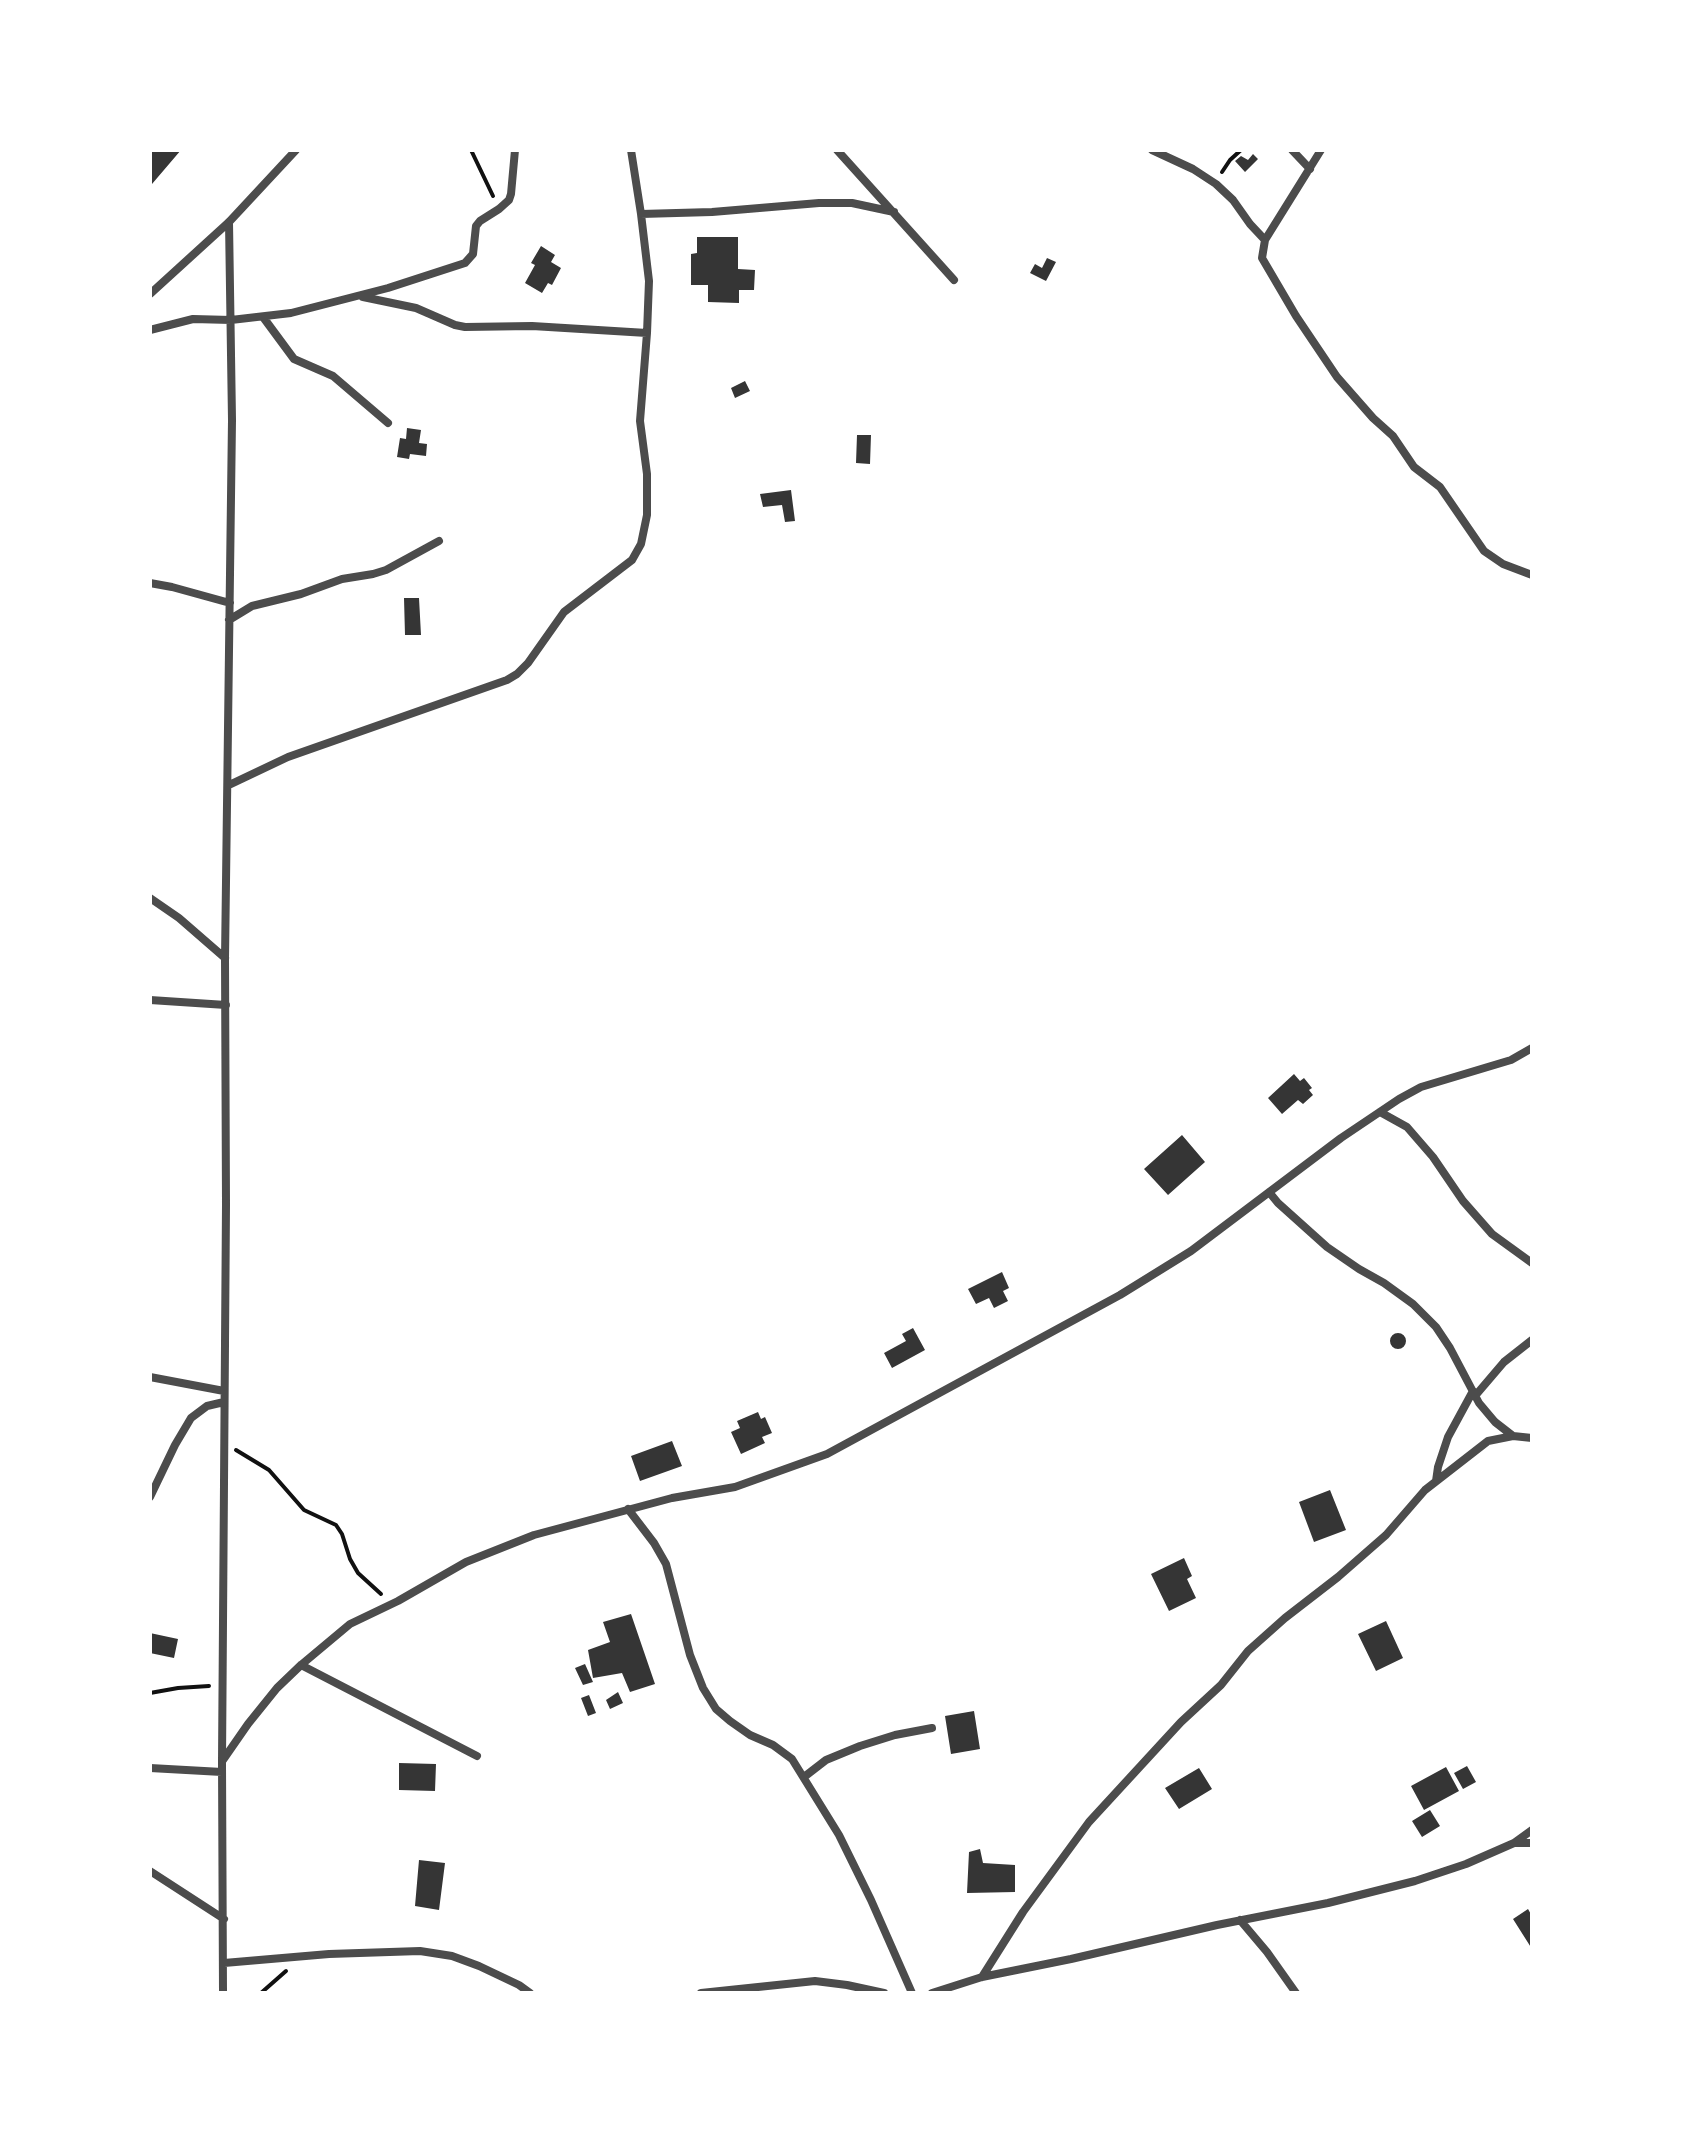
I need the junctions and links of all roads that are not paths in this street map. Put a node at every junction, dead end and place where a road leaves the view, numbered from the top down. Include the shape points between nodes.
1 (296, 150) edge
2 (515, 150) edge
3 (631, 150) edge
4 (837, 150) edge
5 (1152, 150) edge
6 (1292, 150) edge
7 (1321, 150) edge
8 (1310, 169) junction
9 (894, 212) junction
10 (641, 214) junction
11 (229, 222) junction
12 (1265, 240) junction
13 (954, 280) dead end
14 (150, 294) edge
15 (358, 296) junction
16 (263, 317) junction
17 (231, 320) junction
18 (150, 330) edge
19 (647, 333) junction
20 (388, 423) dead end
21 (439, 541) dead end
22 (1532, 575) edge
23 (150, 583) edge
24 (230, 603) junction
25 (229, 620) junction
26 (229, 785) junction
27 (150, 898) edge
28 (225, 958) junction
29 (150, 1000) edge
30 (226, 1005) junction
31 (1532, 1048) edge
32 (1380, 1112) junction
33 (1269, 1192) junction
34 (1532, 1263) edge
35 (1532, 1340) edge
36 (150, 1377) edge
37 (224, 1391) junction
38 (1474, 1394) junction
39 (224, 1402) junction
40 (1513, 1436) junction
41 (1532, 1438) edge
42 (1436, 1482) junction
43 (150, 1497) edge
44 (628, 1509) junction
45 (301, 1665) junction
46 (932, 1728) dead end
47 (477, 1756) dead end
48 (222, 1761) junction
49 (150, 1768) edge
50 (222, 1772) junction
51 (804, 1777) junction
52 (1532, 1830) edge
53 (1514, 1843) junction
54 (1532, 1843) edge
55 (150, 1871) edge
56 (224, 1919) junction
57 (1240, 1920) junction
58 (224, 1963) junction
59 (982, 1977) junction
60 (223, 1993) edge
61 (530, 1993) edge
62 (701, 1993) edge
63 (884, 1993) edge
64 (912, 1993) edge
65 (932, 1993) edge
66 (1296, 1993) edge

1 - 11 street
2 - 15 street via 509,200 476,226 473,254 465,263
3 - 10 street
4 - 9 street
5 - 12 street via 1216,184
6 - 8 street
7 - 8 street
8 - 12 street
9 - 10 street via 819,203
9 - 13 street
10 - 19 street via 649,281
11 - 14 street
11 - 17 street
12 - 22 street via 1262,258 1337,377 1393,436 1414,467 1440,487 1484,551
15 - 16 street
15 - 19 street via 416,308 465,327
16 - 17 street
16 - 20 street via 294,359 333,376
17 - 18 street via 193,319
17 - 24 street
19 - 26 street via 640,421 647,515 632,560 564,612 528,663 507,680 299,752
21 - 25 street via 386,570 252,606
23 - 24 street
24 - 25 street
25 - 26 street
26 - 28 street
27 - 28 street
28 - 30 street
29 - 30 street
30 - 37 street
31 - 32 street via 1511,1060 1421,1087
32 - 33 street
32 - 34 street via 1407,1127 1492,1234
33 - 38 street via 1327,1247 1413,1304 1436,1327
33 - 44 street via 1191,1251 1120,1295 827,1454 735,1487
35 - 38 street
36 - 37 street
37 - 39 street
38 - 40 street
38 - 42 street via 1448,1437
39 - 43 street via 191,1418
39 - 48 street
40 - 41 street
40 - 42 street via 1488,1441
42 - 59 street via 1386,1535 1248,1651 1089,1822
44 - 45 street via 534,1535 466,1562 350,1624
44 - 51 street via 666,1564 690,1655 716,1709 792,1759
45 - 47 street
45 - 48 street
46 - 51 street via 860,1746 826,1760
48 - 50 street
49 - 50 street
50 - 56 street
51 - 64 street via 839,1835
52 - 53 street
53 - 54 street
53 - 57 street via 1415,1881
55 - 56 street
56 - 58 street
57 - 59 street
57 - 66 street
58 - 60 street
58 - 61 street via 420,1951 479,1966
59 - 65 street
62 - 63 street via 815,1981

